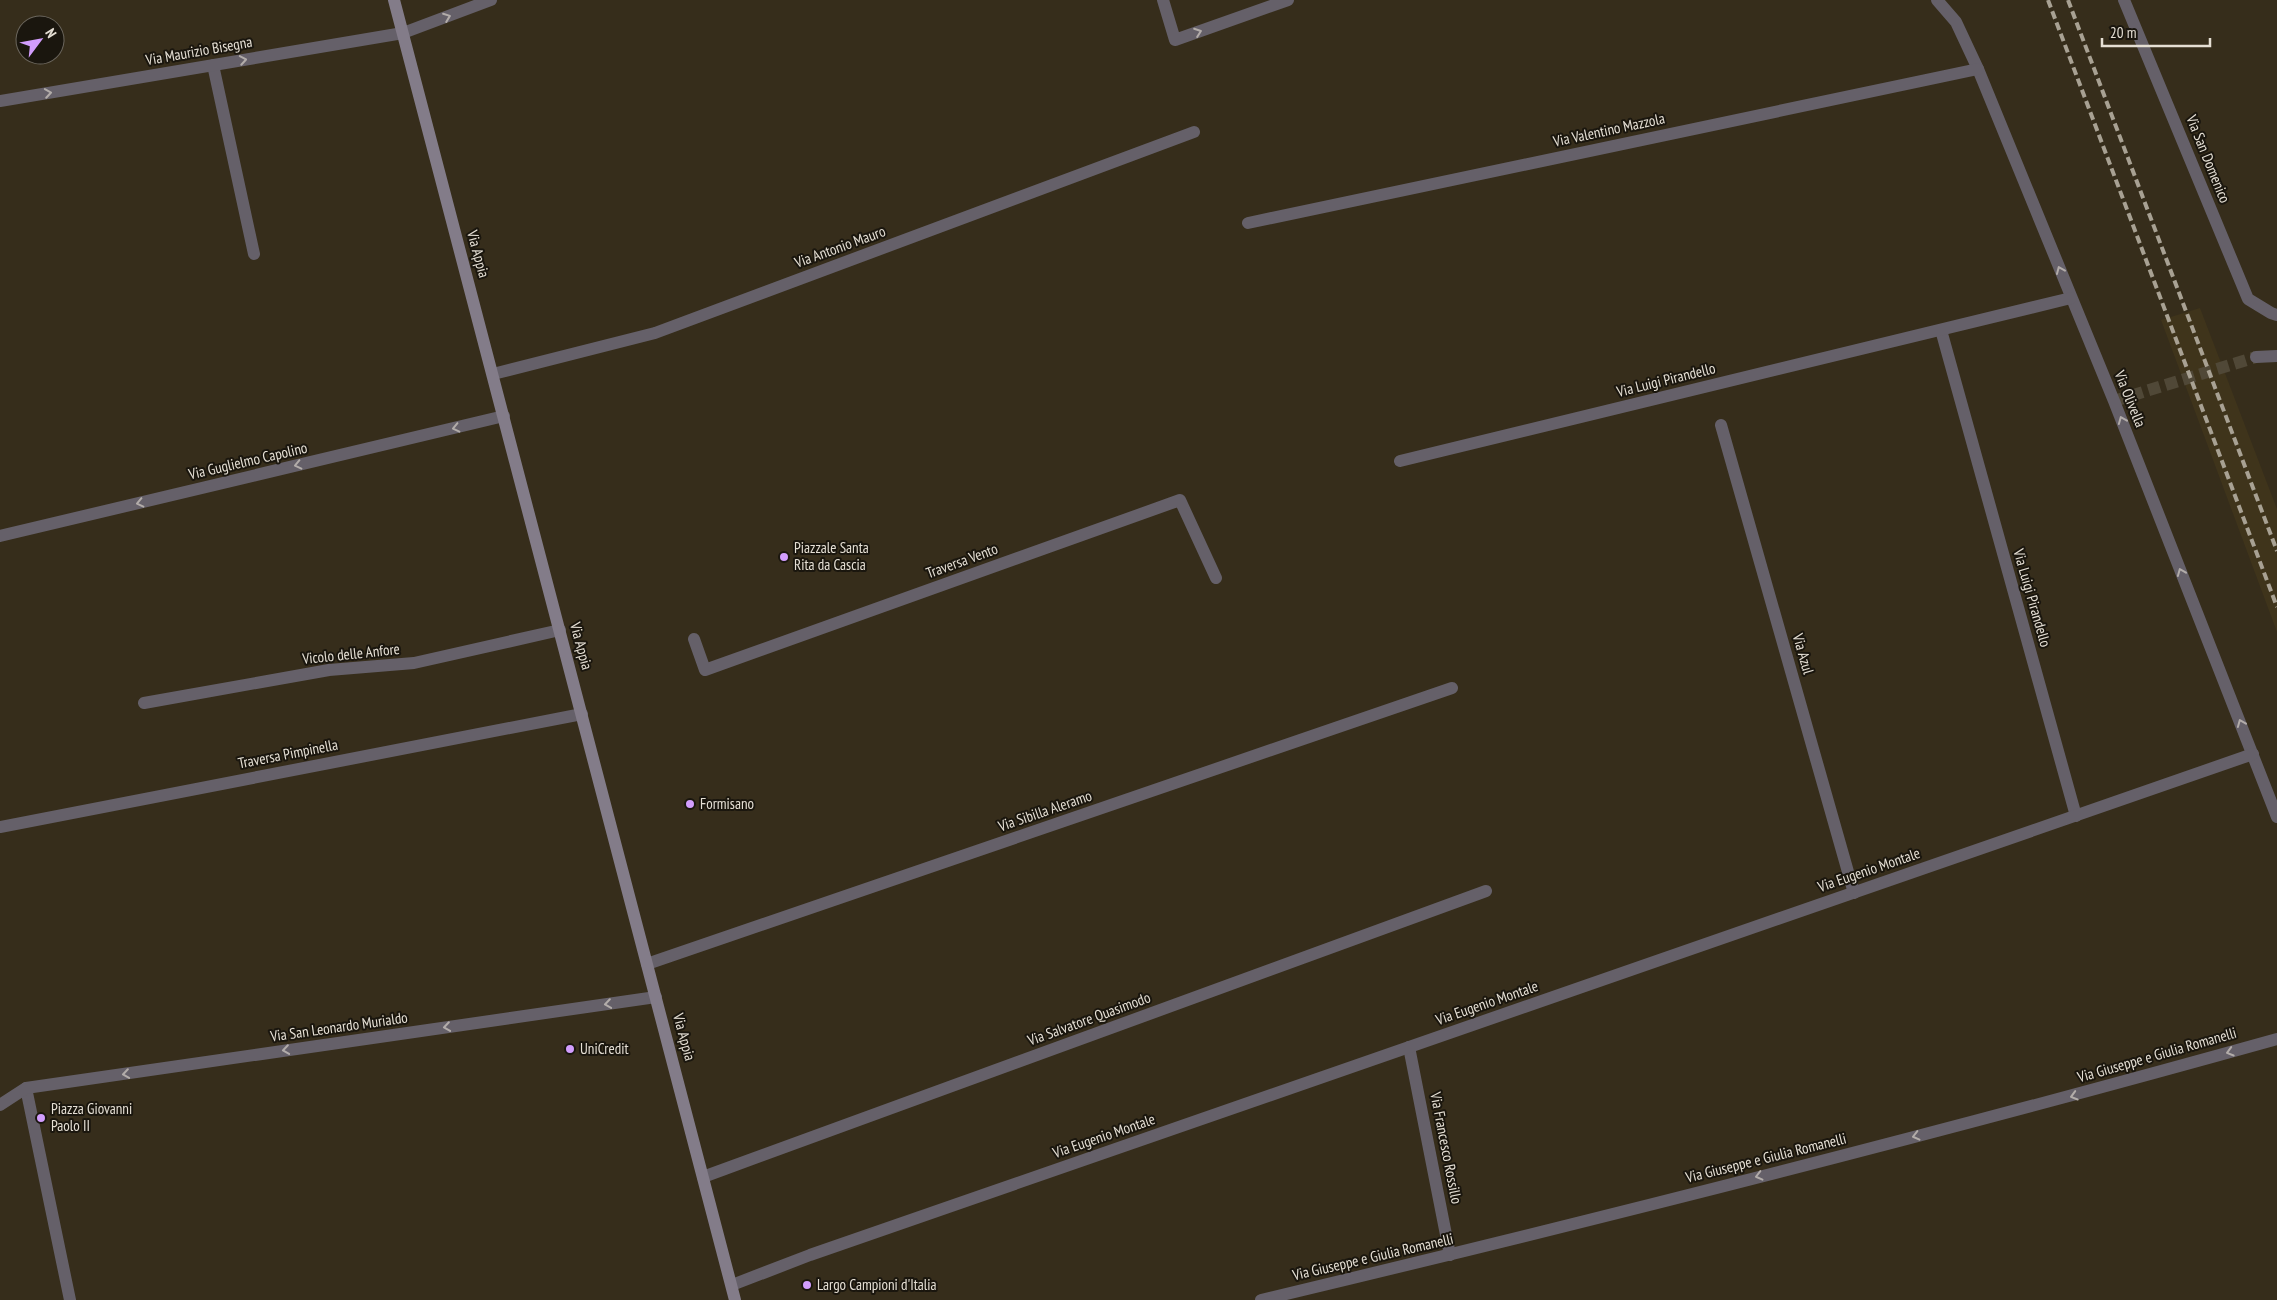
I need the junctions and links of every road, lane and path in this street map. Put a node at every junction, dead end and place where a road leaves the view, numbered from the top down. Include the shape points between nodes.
1 (394, 0) edge
2 (491, 0) edge
3 (1163, 0) edge
4 (1288, 0) edge
5 (1937, 0) edge
6 (2124, 0) edge
7 (403, 33) junction
8 (213, 66) junction
9 (1978, 69) junction
10 (0, 101) edge
11 (1194, 132) dead end
12 (1248, 223) dead end
13 (254, 254) dead end
14 (2071, 298) junction
15 (2277, 315) edge
16 (1940, 330) junction
17 (2277, 356) edge
18 (2256, 357) tunnel mouth
19 (493, 374) junction
20 (504, 416) junction
21 (1721, 425) dead end
22 (1400, 461) dead end
23 (0, 536) edge
24 (1216, 578) dead end
25 (560, 630) junction
26 (694, 639) dead end
27 (1452, 688) dead end
28 (144, 703) dead end
29 (582, 714) junction
30 (2253, 754) junction
31 (2076, 816) junction
32 (2277, 817) edge
33 (0, 826) edge
34 (1486, 891) dead end
35 (1854, 893) junction
36 (647, 964) junction
37 (656, 998) junction
38 (2277, 1039) edge
39 (1409, 1047) junction
40 (26, 1088) junction
41 (0, 1105) edge
42 (703, 1177) junction
43 (1450, 1255) junction
44 (732, 1285) junction
45 (70, 1300) edge
46 (735, 1300) edge
47 (1261, 1300) edge

1 - 7 main road, Via Appia
7 -> 2 street, Via Maurizio Bisegna
3 -> 4 street via 1175,40
5 - 9 street, Via Olivella via 1956,22
6 - 15 street, Via San Domenico via 2248,299
8 -> 7 street, Via Maurizio Bisegna
7 - 19 main road, Via Appia
10 -> 8 street, Via Maurizio Bisegna
8 - 13 street
9 - 12 street, Via Valentino Mazzola
14 -> 9 street, Via Olivella
11 - 19 street, Via Antonio Mauro via 655,333
14 - 16 street, Via Luigi Pirandello
30 -> 14 street, Via Olivella
16 - 22 street, Via Luigi Pirandello
16 - 31 street, Via Luigi Pirandello
17 - 18 street
19 - 20 main road, Via Appia
20 -> 23 street, Via Guglielmo Capolino
20 - 25 main road, Via Appia
21 - 35 street, Via Azul
24 - 26 street, Traversa Vento via 1180,500 705,670
25 - 28 street, Vicolo delle Anfore via 414,663 328,670
25 - 29 main road, Via Appia
27 - 36 street, Via Sibilla Aleramo
29 - 33 street, Traversa Pimpinella
29 - 36 main road, Via Appia
30 - 31 street, Via Eugenio Montale
30 - 32 street, Via Olivella
31 - 35 street, Via Eugenio Montale
34 - 42 street, Via Salvatore Quasimodo
35 - 39 street, Via Eugenio Montale
36 - 37 main road, Via Appia
37 -> 40 street, Via San Leonardo Murialdo
37 - 42 main road, Via Appia
38 -> 43 street, Via Giuseppe e Giulia Romanelli via 2060,1099
39 - 43 street, Via Francesco Rossillo
39 - 44 street, Via Eugenio Montale
40 - 41 street
40 - 45 street
42 - 44 main road, Via Appia
43 - 47 street, Via Giuseppe e Giulia Romanelli
44 - 46 main road, Via Appia

